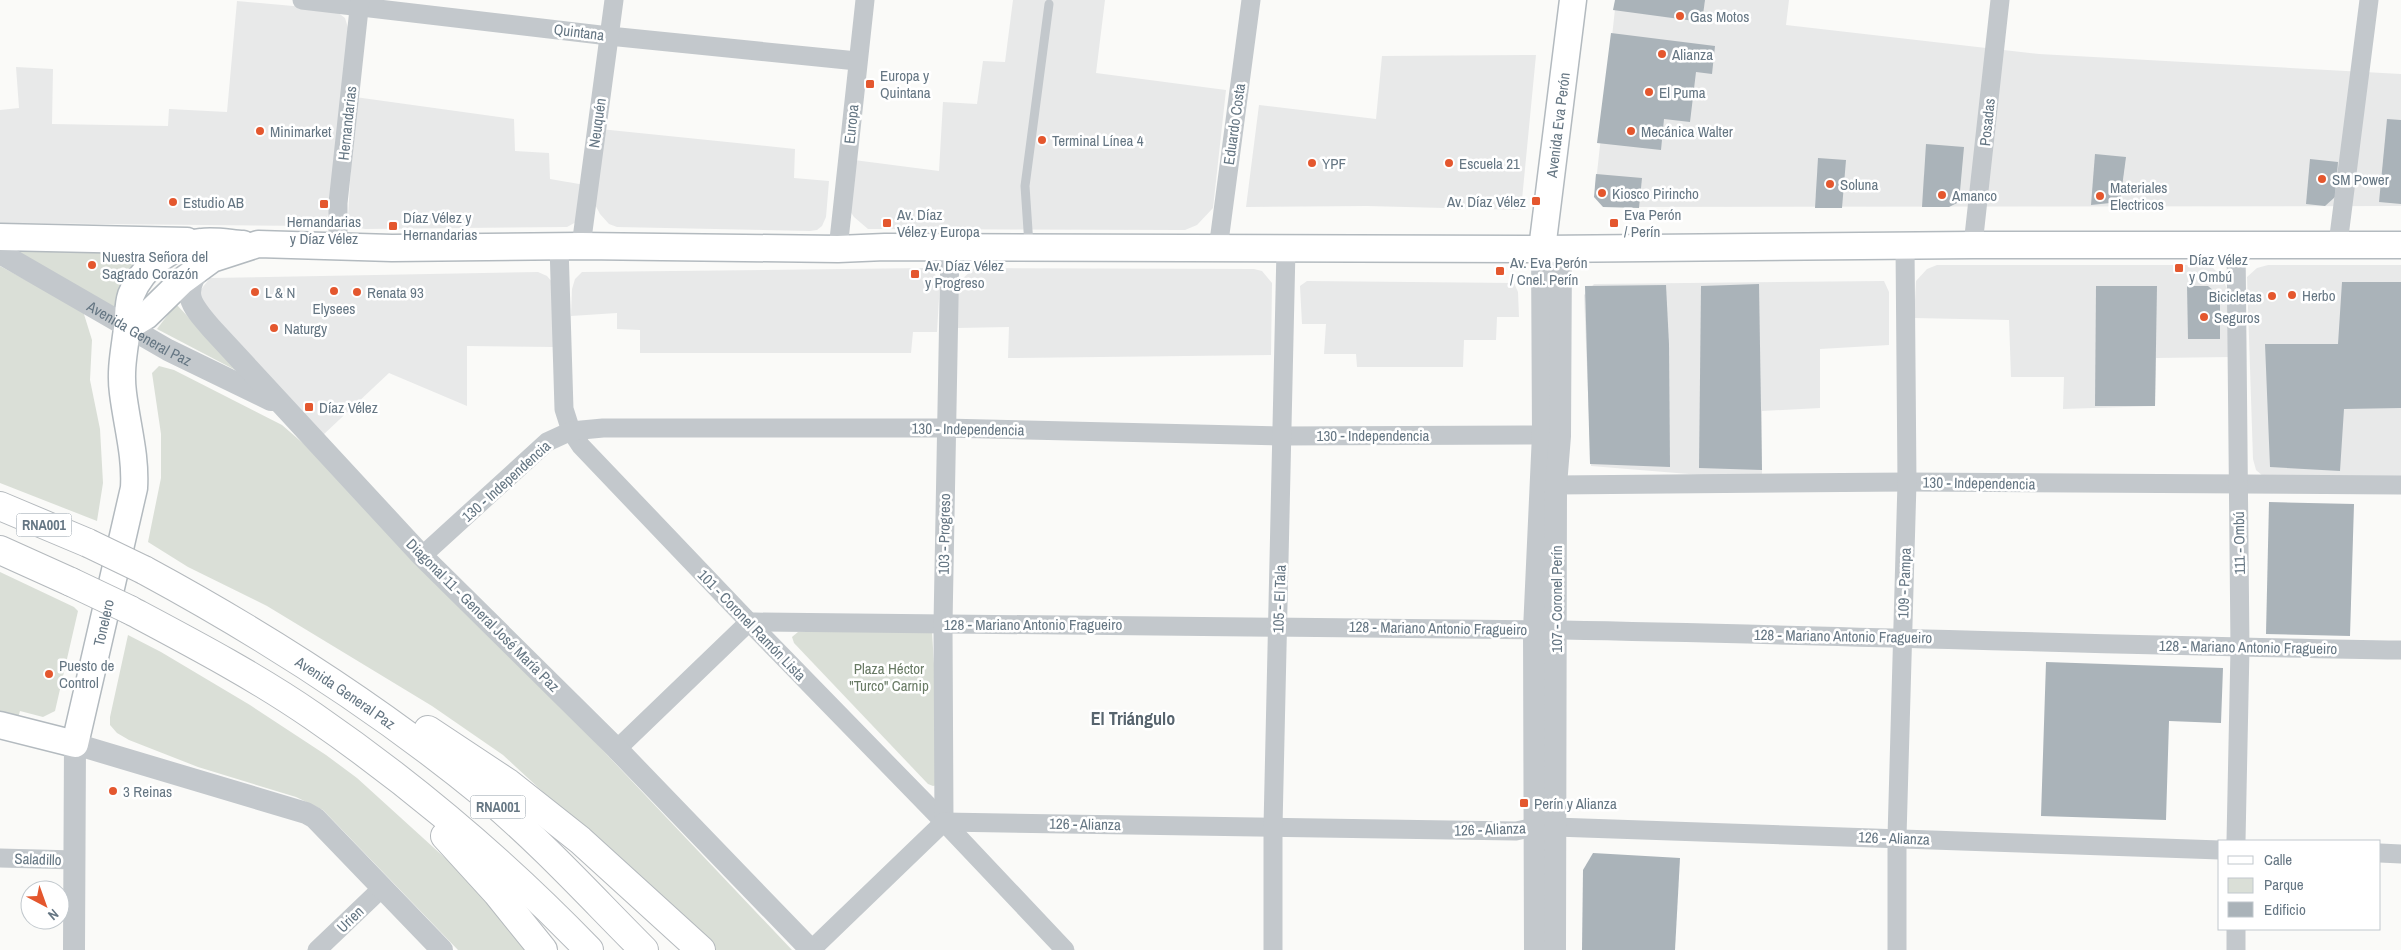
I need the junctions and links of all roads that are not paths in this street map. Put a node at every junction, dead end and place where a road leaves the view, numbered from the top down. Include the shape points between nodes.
1 (302, 0) edge
2 (614, 0) edge
3 (864, 0) edge
4 (1251, 0) edge
5 (1574, 0) edge
6 (1592, 0) edge
7 (2000, 0) edge
8 (2369, 0) edge
9 (360, 4) edge
10 (1049, 4) dead end
11 (609, 36) junction
12 (857, 61) junction
13 (0, 238) edge
14 (2236, 244) junction
15 (2338, 244) junction
16 (1974, 245) junction
17 (2401, 245) edge
18 (338, 246) junction
19 (570, 246) junction
20 (1905, 246) junction
21 (950, 247) junction
22 (1029, 248) junction
23 (1552, 248) junction
24 (838, 249) junction
25 (1218, 249) junction
26 (1286, 249) junction
27 (0, 253) edge
28 (201, 254) junction
29 (128, 327) junction
30 (283, 406) junction
31 (945, 428) junction
32 (571, 431) junction
33 (1551, 435) junction
34 (1283, 436) junction
35 (1907, 482) junction
36 (1556, 485) junction
37 (2238, 485) junction
38 (2401, 485) edge
39 (0, 506) edge
40 (0, 550) edge
41 (422, 556) junction
42 (749, 622) junction
43 (943, 624) junction
44 (1278, 625) junction
45 (1544, 630) junction
46 (1902, 637) junction
47 (2240, 648) junction
48 (2401, 650) edge
49 (336, 683) junction
50 (312, 716) junction
51 (0, 725) edge
52 (75, 744) junction
53 (617, 749) junction
54 (944, 822) junction
55 (1273, 827) junction
56 (1545, 827) junction
57 (1896, 838) junction
58 (2236, 840) edge
59 (2218, 850) edge
60 (2381, 853) edge
61 (2401, 854) edge
62 (0, 858) edge
63 (75, 860) junction
64 (382, 888) junction
65 (2236, 930) edge
66 (74, 950) edge
67 (317, 950) edge
68 (442, 950) edge
69 (542, 950) edge
70 (589, 950) edge
71 (644, 950) edge
72 (701, 950) edge
73 (811, 950) edge
74 (1065, 950) edge
75 (1273, 950) edge
76 (1535, 950) edge
77 (1555, 950) edge
78 (1897, 950) edge
79 (2236, 950) edge

1 - 9 street, Quintana
2 - 11 street, Neuquén
3 - 12 street, Europa
4 - 25 street, Eduardo Costa
5 - 23 main road, Avenida Eva Perón
6 - 23 main road, Avenida Eva Perón
7 - 16 street, Posadas
8 - 15 street
9 - 11 street, Quintana
9 - 18 street, Hernandarias via 338,203
10 - 22 lane via 1025,186
11 - 12 street, Quintana
11 - 19 street, Neuquén
12 - 24 street, Europa
13 - 28 main road
14 - 15 main road
14 - 16 main road
14 - 37 street, 111 - Ombú
15 - 17 main road
16 - 20 main road
18 - 19 main road
18 - 28 main road via 258,244 212,259
19 - 24 main road
19 - 32 street, 101 - Coronel Ramón Lista via 564,408
20 - 23 main road
20 - 35 street, 109 - Pampa
21 - 22 main road
21 - 24 main road
21 - 31 street, 103 - Progreso
22 - 25 main road
23 - 26 main road
23 - 33 street, 107 - Coronel Perín
25 - 26 main road
26 - 34 street, 105 - El Tala
27 - 29 street, Avenida General Paz
28 - 29 main road via 146,316
28 - 30 street, Diagonal 11 - General José María Paz via 189,289 191,302
29 - 30 street, Avenida General Paz
29 - 52 main road, Tonelero via 120,368 134,452 134,488
30 - 41 street, Diagonal 11 - General José María Paz
31 - 32 street, 130 - Independencia via 612,428
31 - 34 street, 130 - Independencia
31 - 43 street, 103 - Progreso
32 - 41 street, 130 - Independencia via 547,442
32 - 42 street, 101 - Coronel Ramón Lista via 596,463
33 - 34 street, 130 - Independencia
33 - 36 street, 107 - Coronel Perín
33 - 45 street, 107 - Coronel Perín
34 - 44 street, 105 - El Tala
35 - 36 street, 130 - Independencia
35 - 37 street, 130 - Independencia
35 - 46 street, 109 - Pampa
36 - 45 street, 107 - Coronel Perín
37 - 38 street, 130 - Independencia
37 - 47 street, 111 - Ombú
39 - 49 highway, Avenida General Paz / RNA001, bridge via 144,570
40 - 50 highway, RNA001, bridge via 130,610 244,672
41 - 53 street, Diagonal 11 - General José María Paz
42 - 43 street, 128 - Mariano Antonio Fragueiro
42 - 53 street
42 - 54 street, 101 - Coronel Ramón Lista
43 - 44 street, 128 - Mariano Antonio Fragueiro
43 - 54 street, 103 - Progreso
44 - 45 street, 128 - Mariano Antonio Fragueiro
44 - 55 street, 105 - El Tala
45 - 46 street, 128 - Mariano Antonio Fragueiro
45 - 56 street, 107 - Coronel Perín
46 - 47 street, 128 - Mariano Antonio Fragueiro
46 - 57 street, 109 - Pampa
47 - 48 street, 128 - Mariano Antonio Fragueiro
47 - 58 street, 111 - Ombú
49 - 71 highway, Avenida General Paz / RNA001 via 487,798 543,847
49 - 72 highway via 426,729 508,783 580,840
50 - 69 highway via 457,848
50 - 70 highway, RNA001 via 446,815
51 - 52 main road
52 - 63 street, Tonelero
52 - 64 street via 306,813
53 - 73 street, Diagonal 11 - General José María Paz
54 - 55 street, 126 - Alianza
54 - 73 street
54 - 74 street, 101 - Coronel Ramón Lista
55 - 56 street, 126 - Alianza via 1516,832
55 - 75 street, 105 - El Tala
56 - 57 street, 126 - Alianza
56 - 76 street, 107 - Coronel Perín
56 - 77 street, 107 - Coronel Perín
57 - 59 street, 126 - Alianza
57 - 78 street, 109 - Pampa
60 - 61 street
62 - 63 street, Saladillo
63 - 66 street, Tonelero
64 - 67 street, Urien
64 - 68 street
65 - 79 street

